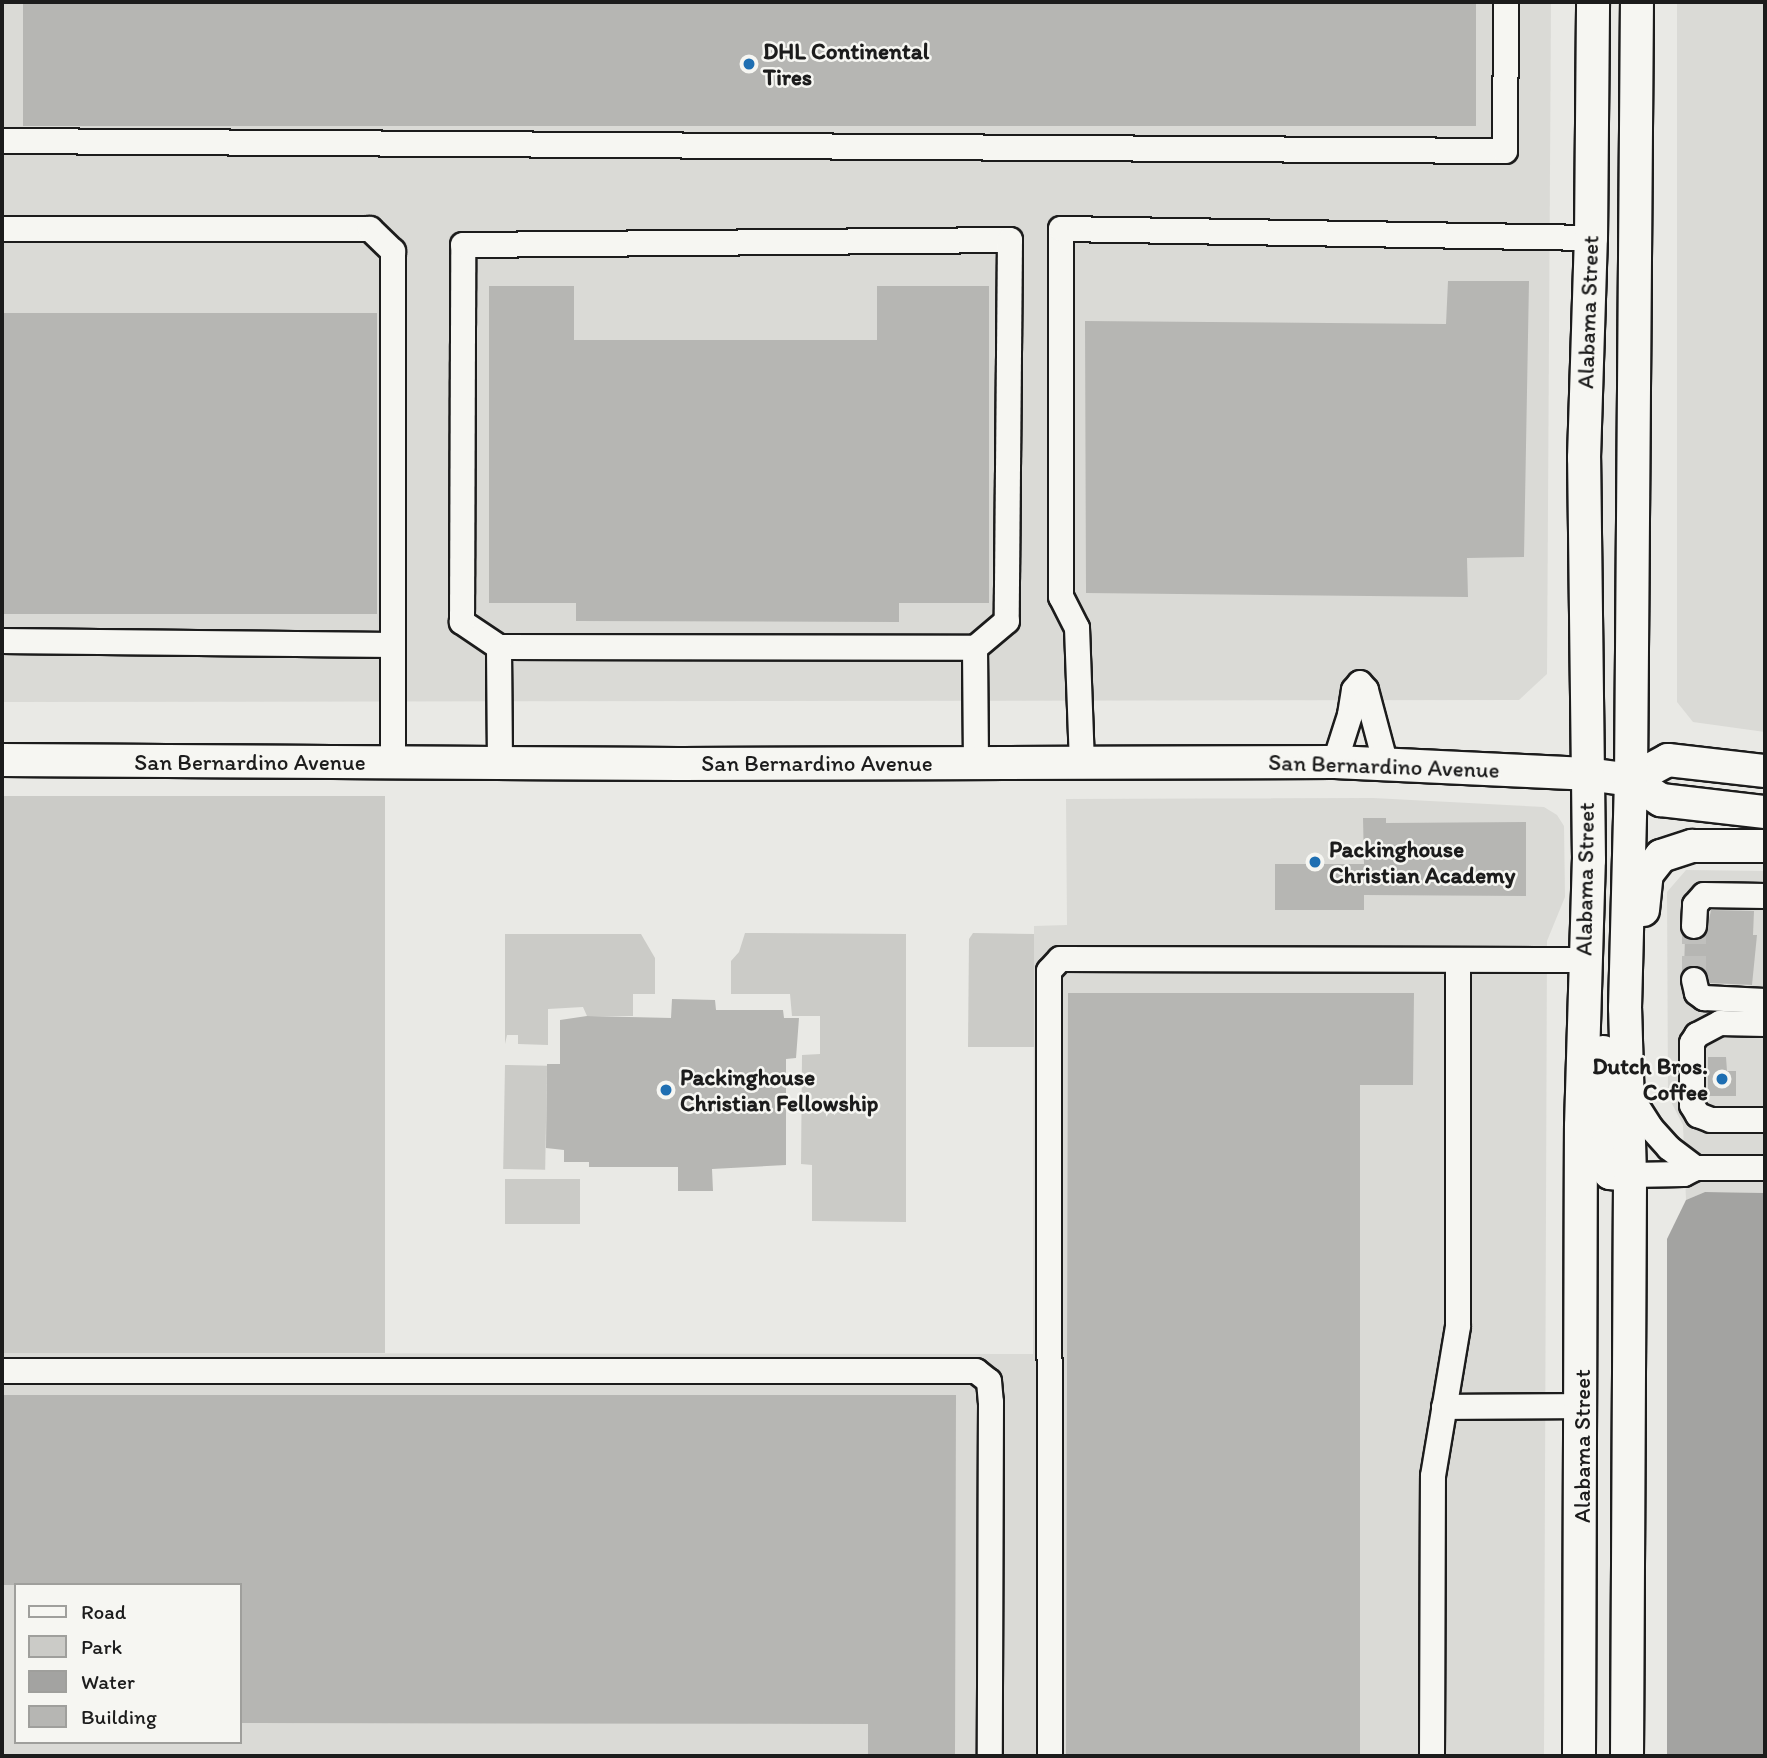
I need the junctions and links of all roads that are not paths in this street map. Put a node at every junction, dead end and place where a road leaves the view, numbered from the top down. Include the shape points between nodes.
1 (1506, 2) edge
2 (1593, 2) edge
3 (1637, 2) edge
4 (2, 141) edge
5 (2, 229) edge
6 (1591, 238) junction
7 (2, 641) edge
8 (393, 645) junction
9 (499, 647) junction
10 (975, 648) junction
11 (2, 760) edge
12 (500, 762) junction
13 (1335, 762) junction
14 (393, 763) junction
15 (976, 764) junction
16 (1082, 764) junction
17 (1386, 765) junction
18 (1765, 771) edge
19 (1587, 774) junction
20 (1631, 780) junction
21 (1765, 812) edge
22 (1765, 846) edge
23 (1765, 896) edge
24 (1694, 926) tunnel mouth
25 (1458, 960) junction
26 (1584, 960) junction
27 (1694, 980) dead end
28 (1765, 1001) edge
29 (1625, 1008) junction
30 (1765, 1024) edge
31 (1706, 1029) junction
32 (1765, 1040) edge
33 (1626, 1089) junction
34 (1765, 1119) edge
35 (1696, 1168) junction
36 (1765, 1168) edge
37 (1630, 1175) junction
38 (2, 1371) edge
39 (1582, 1406) junction
40 (1444, 1407) junction
41 (990, 1756) edge
42 (1051, 1756) edge
43 (1432, 1756) edge
44 (1579, 1756) edge
45 (1627, 1756) edge

1 - 4 lane via 1505,151
2 - 6 main road, Alabama Street
3 - 20 main road, Alabama Street
5 - 8 lane via 370,229 393,251
6 - 16 lane via 1061,229 1061,597 1077,628
6 - 19 main road, Alabama Street via 1584,458
7 - 8 lane
8 - 14 lane
9 - 10 lane
9 - 10 lane via 462,622 463,245 1010,240 1006,621
9 - 12 lane
10 - 15 lane
11 - 14 main road, San Bernardino Avenue
12 - 14 main road, San Bernardino Avenue
12 - 15 main road, San Bernardino Avenue
13 - 16 main road, San Bernardino Avenue
13 - 17 main road, San Bernardino Avenue
13 - 17 lane via 1354,690 1360,683 1366,690
15 - 16 main road, San Bernardino Avenue
17 - 19 main road, San Bernardino Avenue
18 - 20 main road via 1668,760
19 - 20 main road, San Bernardino Avenue
19 - 26 main road, Alabama Street
20 - 21 main road, San Bernardino Avenue via 1661,800
20 - 29 main road, Alabama Street
22 - 29 main road via 1692,846 1654,863 1643,889 1643,976
23 - 24 lane via 1704,895 1695,905
25 - 26 lane
25 - 40 lane via 1458,1326
25 - 42 lane via 1060,959 1049,971
26 - 37 main road via 1601,1027 1606,1166 1610,1172
26 - 39 main road, Alabama Street
27 - 28 lane via 1704,998
29 - 33 main road, Alabama Street
30 - 31 lane via 1720,1023
31 - 32 lane via 1720,1039
31 - 34 lane via 1692,1043 1692,1105 1698,1115 1711,1120
33 - 35 lane via 1651,1128
33 - 37 main road, Alabama Street
35 - 36 lane
35 - 37 lane via 1684,1174
37 - 45 main road, Alabama Street
38 - 41 lane via 976,1371 989,1381 990,1402
39 - 40 lane
39 - 44 main road, Alabama Street
40 - 43 lane via 1433,1476

